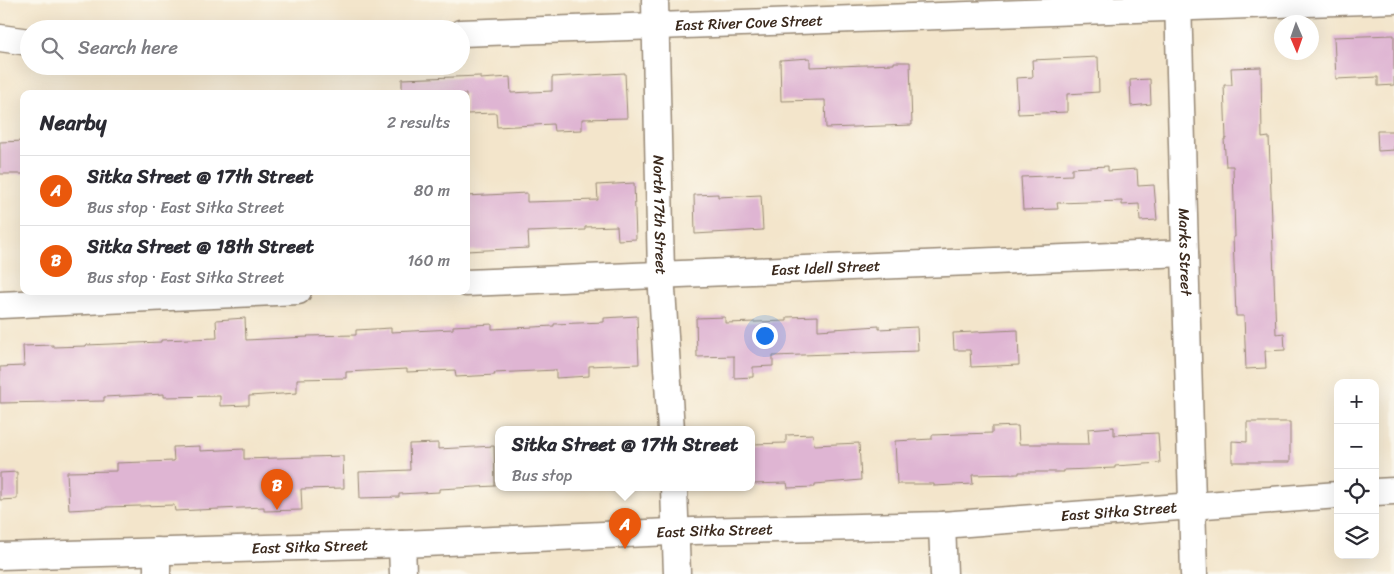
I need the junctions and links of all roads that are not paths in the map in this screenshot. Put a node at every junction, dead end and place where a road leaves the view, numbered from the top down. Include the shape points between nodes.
1 (655, 0) edge
2 (1394, 0) edge
3 (1178, 4) edge
4 (656, 26) junction
5 (470, 33) edge
6 (0, 38) edge
7 (20, 41) edge
8 (1185, 253) junction
9 (661, 274) junction
10 (470, 283) edge
11 (213, 295) edge
12 (0, 305) edge
13 (670, 426) edge
14 (674, 491) edge
15 (1394, 491) edge
16 (1379, 492) edge
17 (1334, 495) edge
18 (1192, 506) junction
19 (942, 525) junction
20 (677, 532) junction
21 (402, 544) junction
22 (0, 556) edge
23 (157, 562) edge
24 (403, 574) edge
25 (677, 574) edge
26 (944, 574) edge
27 (1194, 574) edge

1 - 4 street, North 17th Street
2 - 3 street, East River Cove Street
3 - 4 street, East River Cove Street
3 - 8 street, Marks Street
4 - 5 street, East River Cove Street
4 - 9 street, North 17th Street
6 - 7 street
8 - 9 street, East Idell Street
8 - 18 street, Marks Street
9 - 10 street, East Idell Street
9 - 13 street, North 17th Street
11 - 12 street
14 - 20 street
15 - 16 street
17 - 18 street, East Sitka Street
18 - 19 street, East Sitka Street
18 - 27 street, Marks Street
19 - 20 street, East Sitka Street
19 - 26 street
20 - 21 street, East Sitka Street
20 - 25 street
21 - 23 street, East Sitka Street
21 - 24 street
22 - 23 street, East Sitka Street

